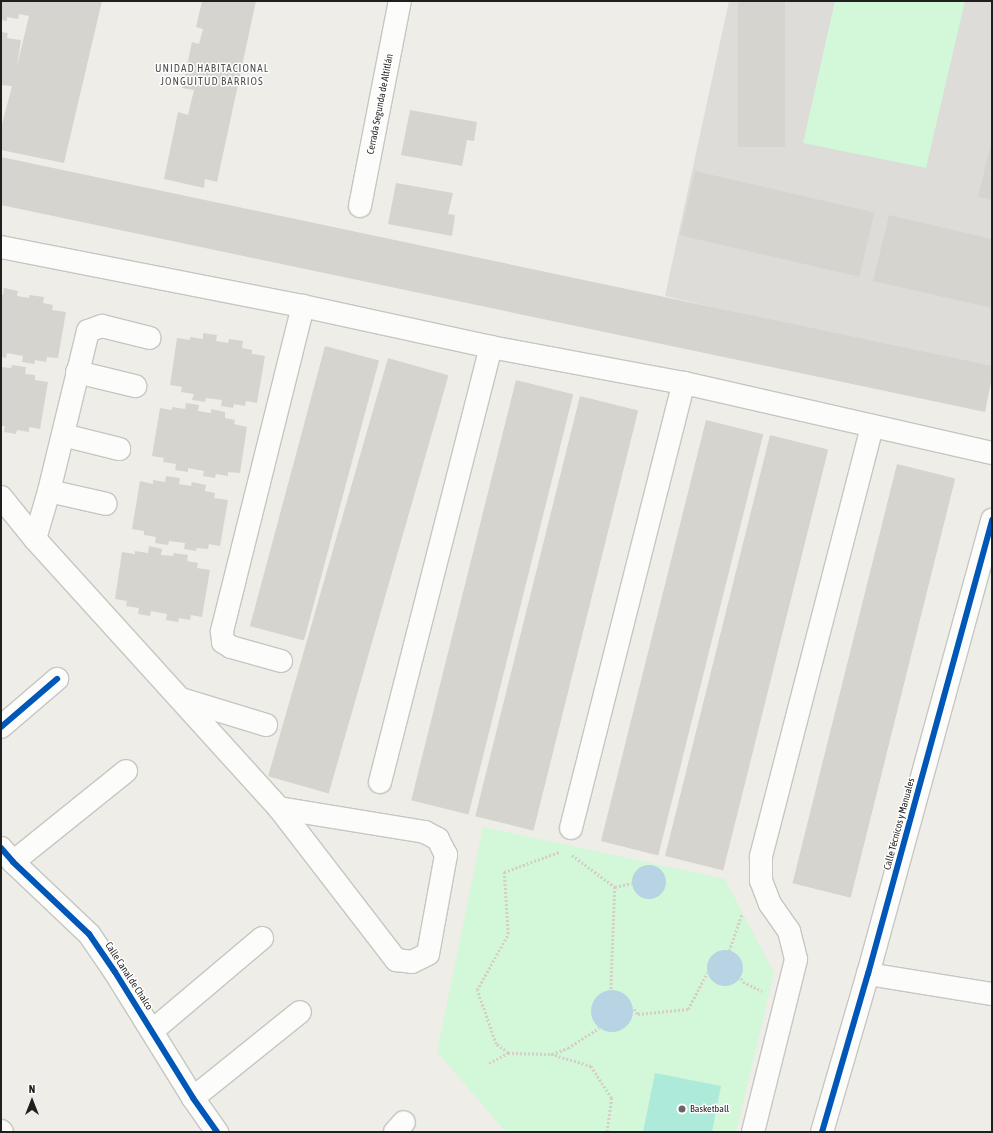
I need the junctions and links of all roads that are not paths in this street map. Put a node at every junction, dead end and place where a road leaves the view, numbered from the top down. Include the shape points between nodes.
1 (400, 1) edge
2 (360, 206) dead end
3 (1, 247) edge
4 (303, 306) junction
5 (150, 338) dead end
6 (491, 347) junction
7 (77, 372) junction
8 (684, 383) junction
9 (135, 386) dead end
10 (872, 426) junction
11 (63, 435) junction
12 (119, 449) dead end
13 (992, 453) edge
14 (49, 491) junction
15 (1, 497) edge
16 (106, 504) dead end
17 (992, 520) edge
18 (35, 539) junction
19 (281, 661) dead end
20 (57, 678) dead end
21 (180, 699) junction
22 (266, 725) dead end
23 (1, 727) edge
24 (126, 771) dead end
25 (380, 782) dead end
26 (280, 808) junction
27 (571, 828) dead end
28 (7, 855) edge
29 (262, 938) dead end
30 (868, 974) junction
31 (992, 994) edge
32 (300, 1012) dead end
33 (152, 1031) junction
34 (193, 1098) junction
35 (217, 1132) edge
36 (753, 1132) edge
37 (822, 1132) edge

1 - 2 street, Cerrada Segunda de Altitlán
3 - 4 street
4 - 6 street
4 - 19 street via 222,631 223,642 230,647
5 - 7 street via 102,326 88,331
6 - 8 street
6 - 25 street
7 - 9 street
7 - 11 street
8 - 10 street
8 - 27 street
10 - 13 street
10 - 36 street via 761,856 761,881 770,904 789,931 796,959
11 - 12 street
11 - 14 street
14 - 16 street
14 - 18 street
15 - 18 street
17 - 30 street, Calle Técnicos y Manuales
18 - 21 street
20 - 23 street
21 - 22 street
21 - 26 street
24 - 28 street
26 - 26 street via 396,960 412,962 428,954 446,854 438,839 425,832
28 - 33 street, Calle Canal de Chalco via 90,934
29 - 33 street
30 - 31 street
30 - 37 street, Calle Técnicos y Manuales
32 - 34 street
33 - 34 street, Calle Canal de Chalco
34 - 35 street, Calle Canal de Chalco

